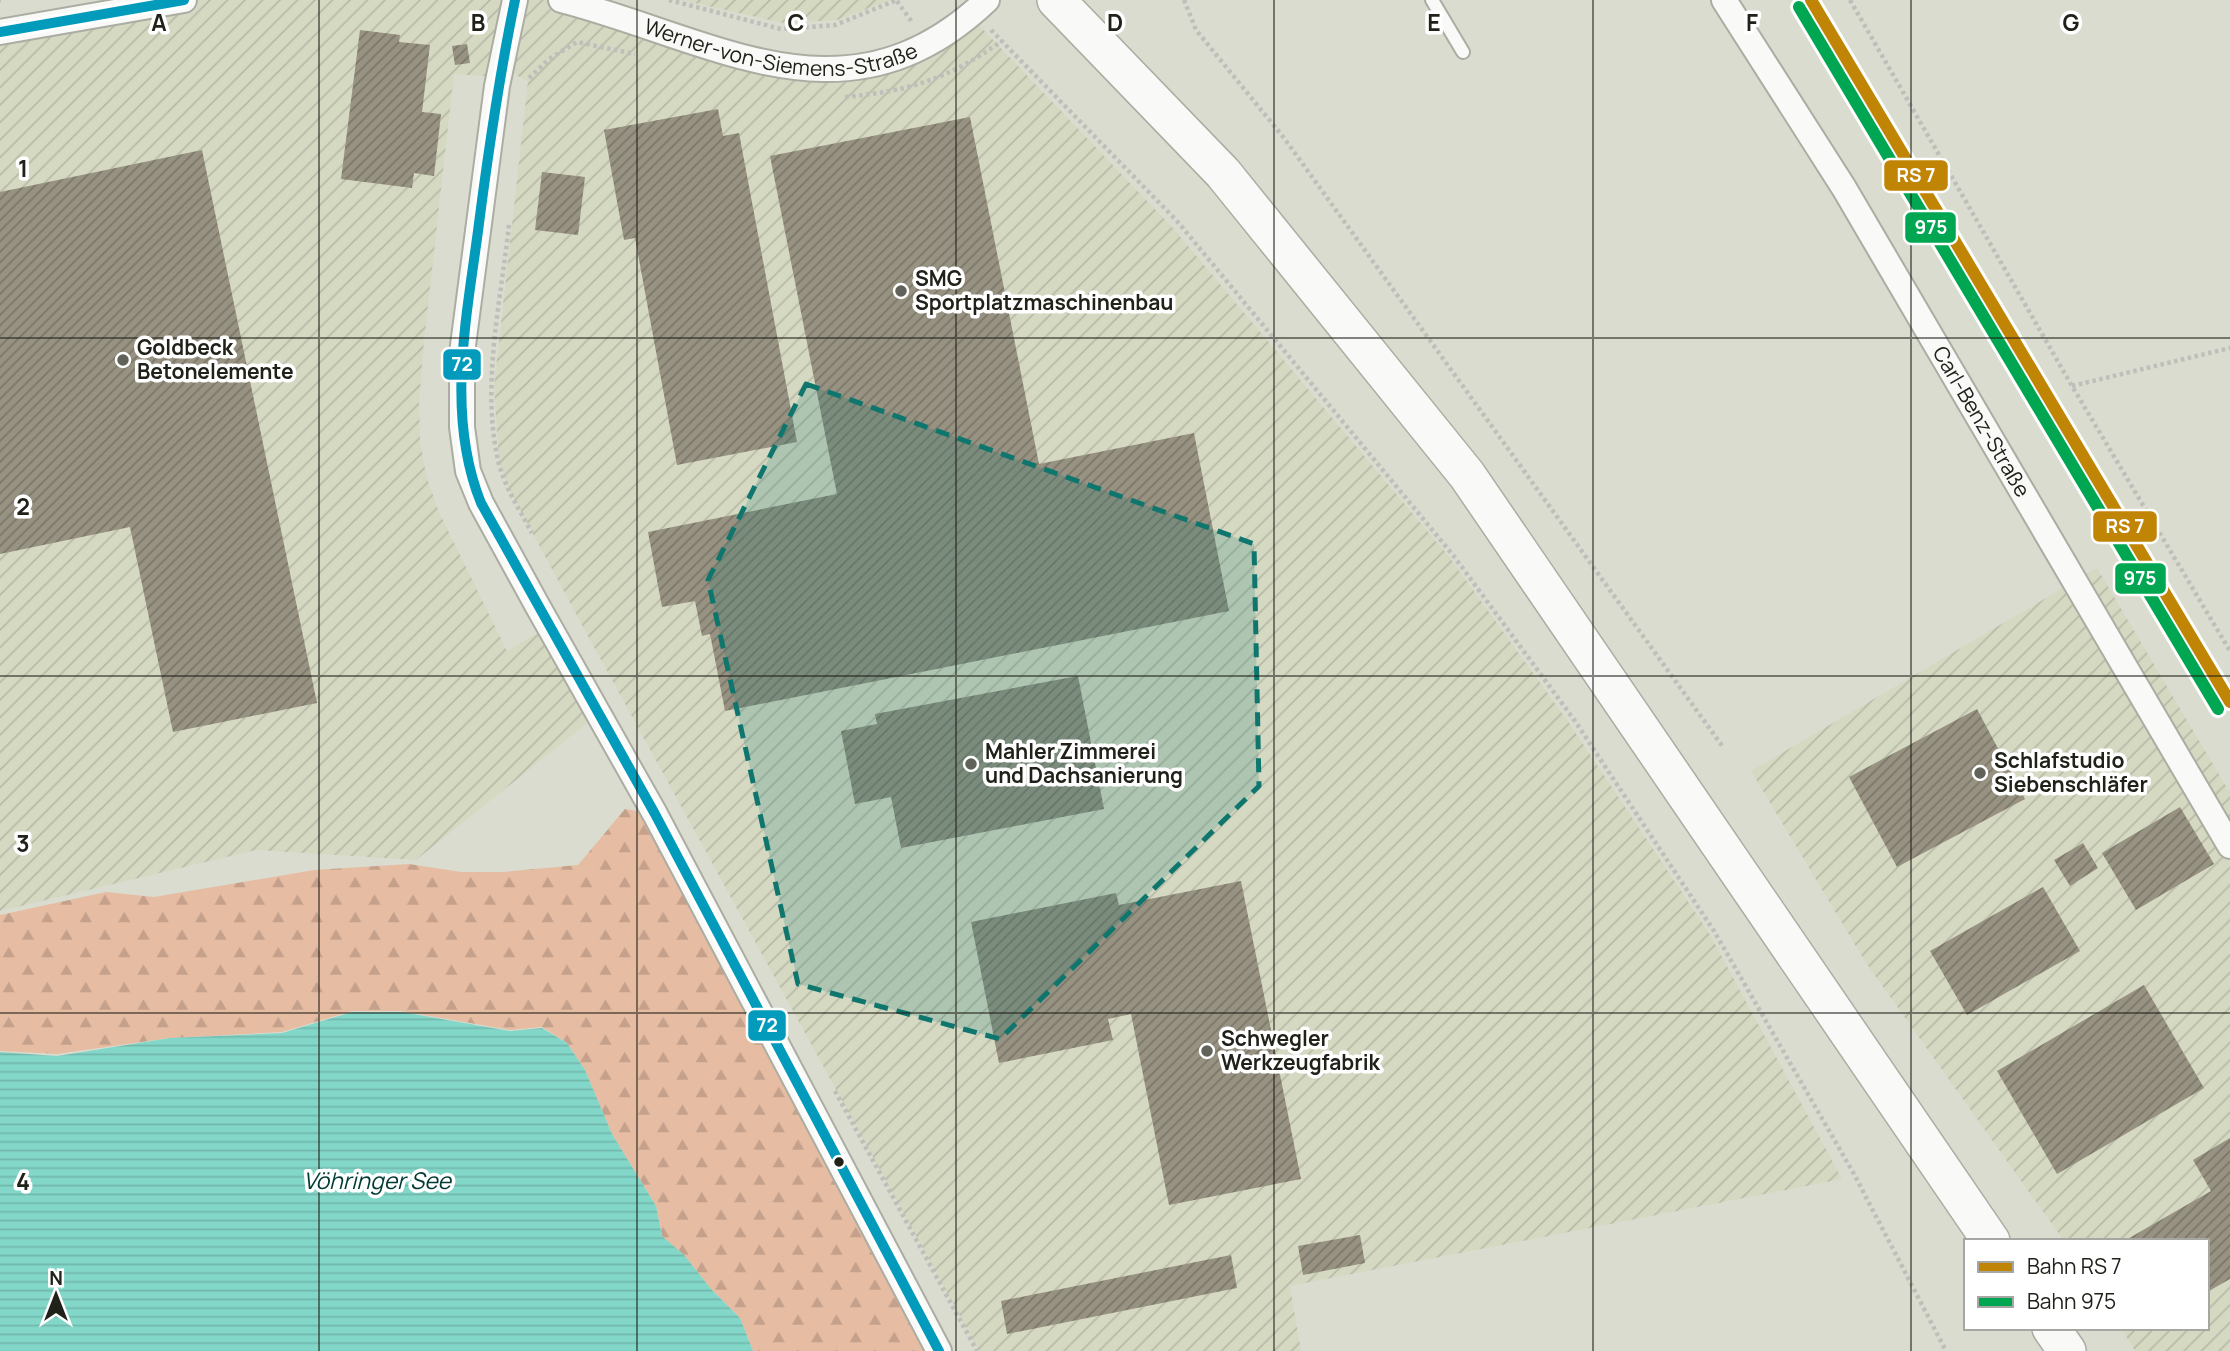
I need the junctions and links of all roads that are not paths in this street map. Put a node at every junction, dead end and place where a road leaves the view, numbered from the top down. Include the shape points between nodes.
1 (184, 0) edge
2 (515, 0) edge
3 (561, 0) edge
4 (1056, 0) edge
5 (1432, 0) edge
6 (1724, 0) edge
7 (980, 6) edge
8 (0, 32) edge
9 (1464, 52) dead end
10 (2230, 846) edge
11 (1990, 1239) edge
12 (2052, 1330) edge
13 (939, 1351) edge
14 (2067, 1351) edge

1 - 8 street
2 - 13 street via 497,86 462,353 462,427 468,471
3 - 7 street, Werner-von-Siemens-Straße via 789,68 853,70 929,46
4 - 11 main road via 1223,173 1467,475
5 - 9 lane
6 - 10 street, Carl-Benz-Straße via 1844,188
12 - 14 main road

